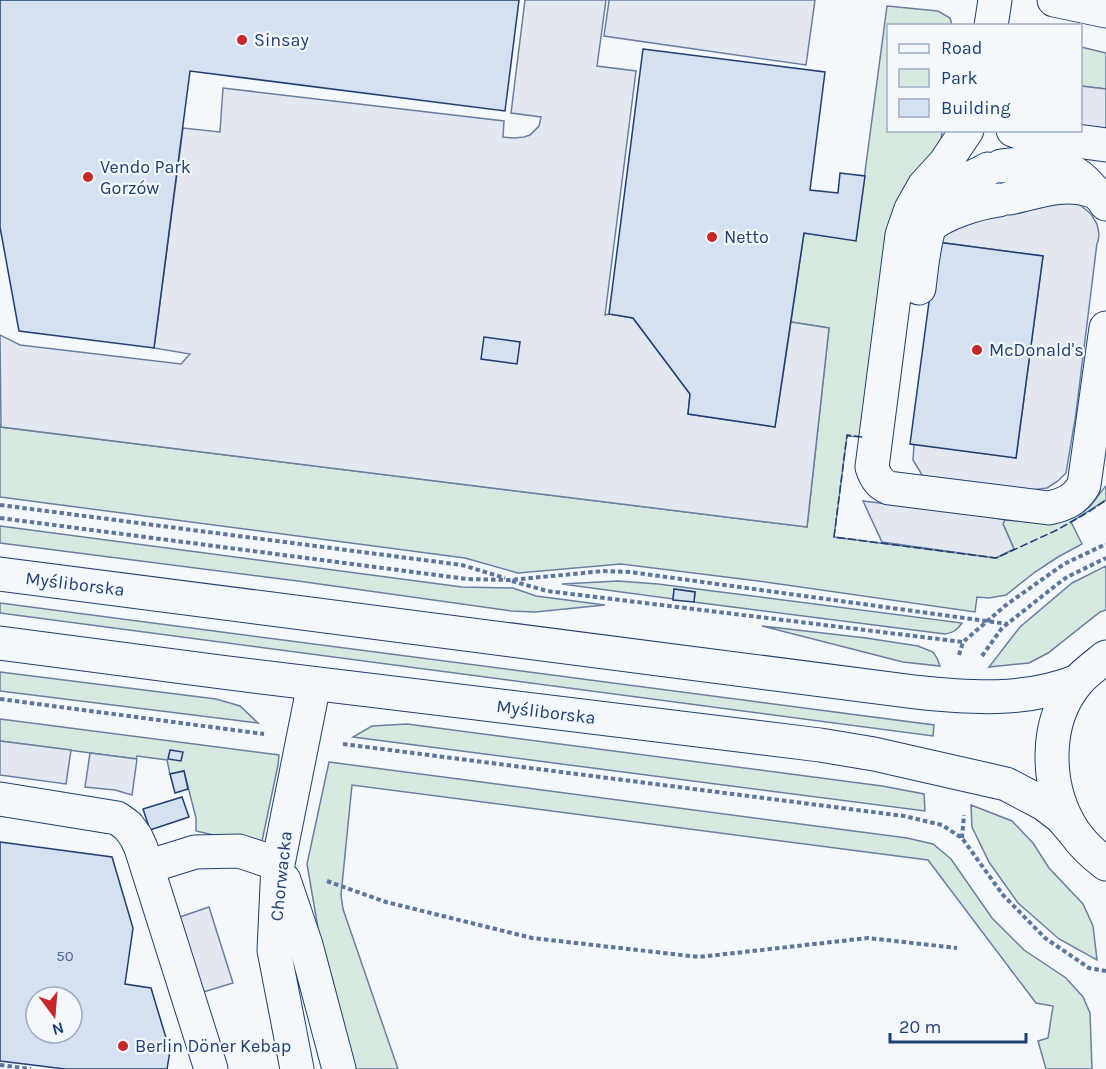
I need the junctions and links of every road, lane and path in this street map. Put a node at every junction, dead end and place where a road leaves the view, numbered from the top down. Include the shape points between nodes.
1 (995, 0) edge
2 (1054, 0) edge
3 (1106, 11) edge
4 (991, 24) edge
5 (967, 132) edge
6 (1018, 132) edge
7 (1106, 145) edge
8 (1101, 198) edge
9 (928, 228) junction
10 (1106, 328) edge
11 (911, 490) junction
12 (0, 505) edge
13 (0, 518) edge
14 (1106, 543) edge
15 (1106, 558) edge
16 (0, 574) edge
17 (510, 580) junction
18 (987, 620) junction
19 (1008, 624) junction
20 (963, 642) junction
21 (0, 643) edge
22 (1106, 657) edge
23 (981, 658) dead end
24 (956, 663) dead end
25 (1078, 681) junction
26 (315, 684) junction
27 (0, 699) edge
28 (304, 739) junction
29 (0, 799) edge
30 (1074, 832) junction
31 (278, 864) junction
32 (1106, 865) edge
33 (150, 875) junction
34 (957, 948) dead end
35 (1106, 971) edge
36 (0, 1065) edge
37 (31, 1069) edge
38 (188, 1069) edge
39 (211, 1069) edge
40 (297, 1069) edge
41 (339, 1069) edge

1 - 4 main road
2 - 3 main road
5 - 11 main road via 924,186 902,235 872,467 882,485
6 - 7 main road
8 - 9 main road via 1087,189 1057,188 944,216
8 - 9 main road via 1078,175 1062,168 1026,164 994,168 962,182 937,208
9 - 11 main road via 895,470 899,482
10 - 11 main road via 1084,485 1079,494 1049,508
12 - 17 path via 462,565
13 - 17 path via 467,579
14 - 18 path via 1065,564
15 - 19 path via 1067,577
16 - 25 main road, Myśliborska via 915,692 1003,697 1039,693
17 - 18 path via 630,572
17 - 20 path via 547,591
18 - 19 path
18 - 20 path
19 - 23 path
20 - 24 path
21 - 26 main road, Myśliborska
22 - 25 main road
25 - 30 main road via 1058,717 1052,756 1057,796
26 - 28 main road, Chorwacka
26 - 30 main road, Myśliborska via 874,754 1006,784 1044,804
27 - 28 path
28 - 31 main road, Chorwacka
28 - 35 path via 904,816 942,825 963,838 1003,895 1045,938 1089,968
29 - 33 main road via 117,818 136,837
30 - 32 main road
31 - 33 main road via 239,851 195,852
31 - 34 path via 386,902 532,938 699,957 868,939
31 - 40 main road, Chorwacka via 274,950
31 - 41 main road via 306,945
33 - 38 main road via 141,913
33 - 39 main road
36 - 37 path

